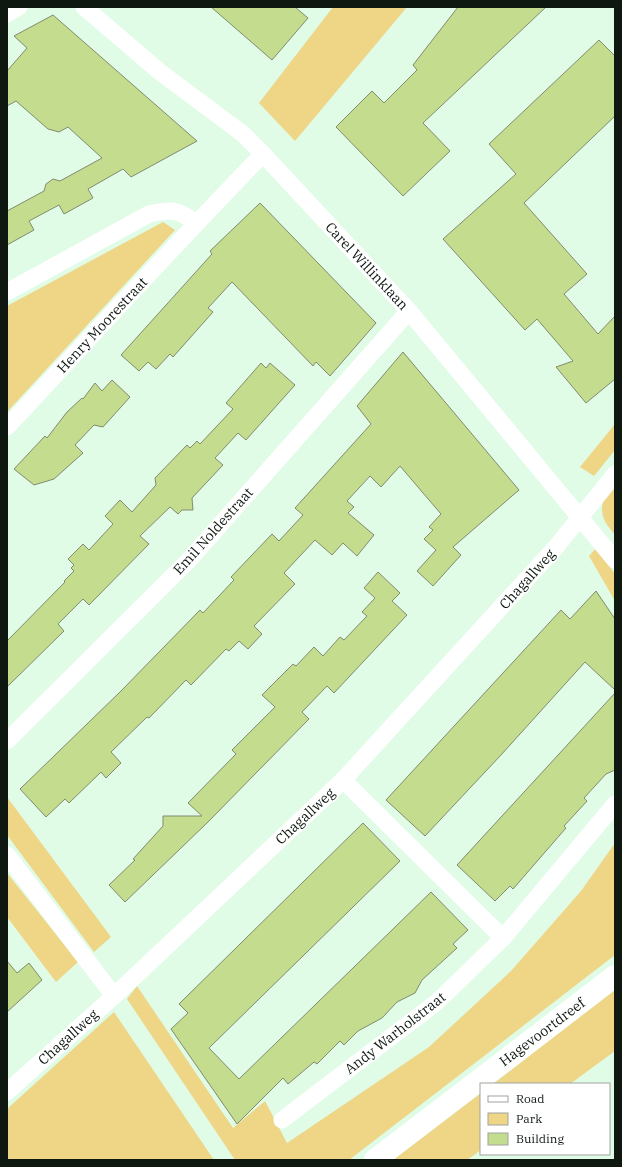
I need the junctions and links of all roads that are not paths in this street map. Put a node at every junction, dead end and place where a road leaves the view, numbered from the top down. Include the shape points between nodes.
1 (19, 7) edge
2 (84, 7) edge
3 (7, 14) edge
4 (263, 154) junction
5 (196, 223) junction
6 (7, 292) edge
7 (409, 311) junction
8 (7, 427) edge
9 (615, 474) edge
10 (581, 518) junction
11 (615, 560) edge
12 (7, 742) edge
13 (343, 780) junction
14 (615, 804) edge
15 (7, 855) edge
16 (503, 938) junction
17 (615, 976) edge
18 (114, 996) junction
19 (7, 1092) edge
20 (282, 1120) dead end
21 (375, 1160) edge

1 - 3 street
2 - 4 street, Carel Willinklaan via 160,72 243,134
4 - 5 street, Henry Moorestraat
4 - 7 street, Carel Willinklaan
5 - 6 street via 182,212 167,210 149,214
5 - 8 street, Henry Moorestraat
7 - 10 street, Carel Willinklaan
7 - 12 street, Emil Noldestraat via 189,560
9 - 10 street, Chagallweg
10 - 11 street, Carel Willinklaan
10 - 13 street, Chagallweg
13 - 16 street
13 - 18 street, Chagallweg
14 - 16 street, Andy Warholstraat
15 - 18 street
16 - 20 street, Andy Warholstraat via 437,1002
17 - 21 main road, Hagevoortdreef
18 - 19 street, Chagallweg

